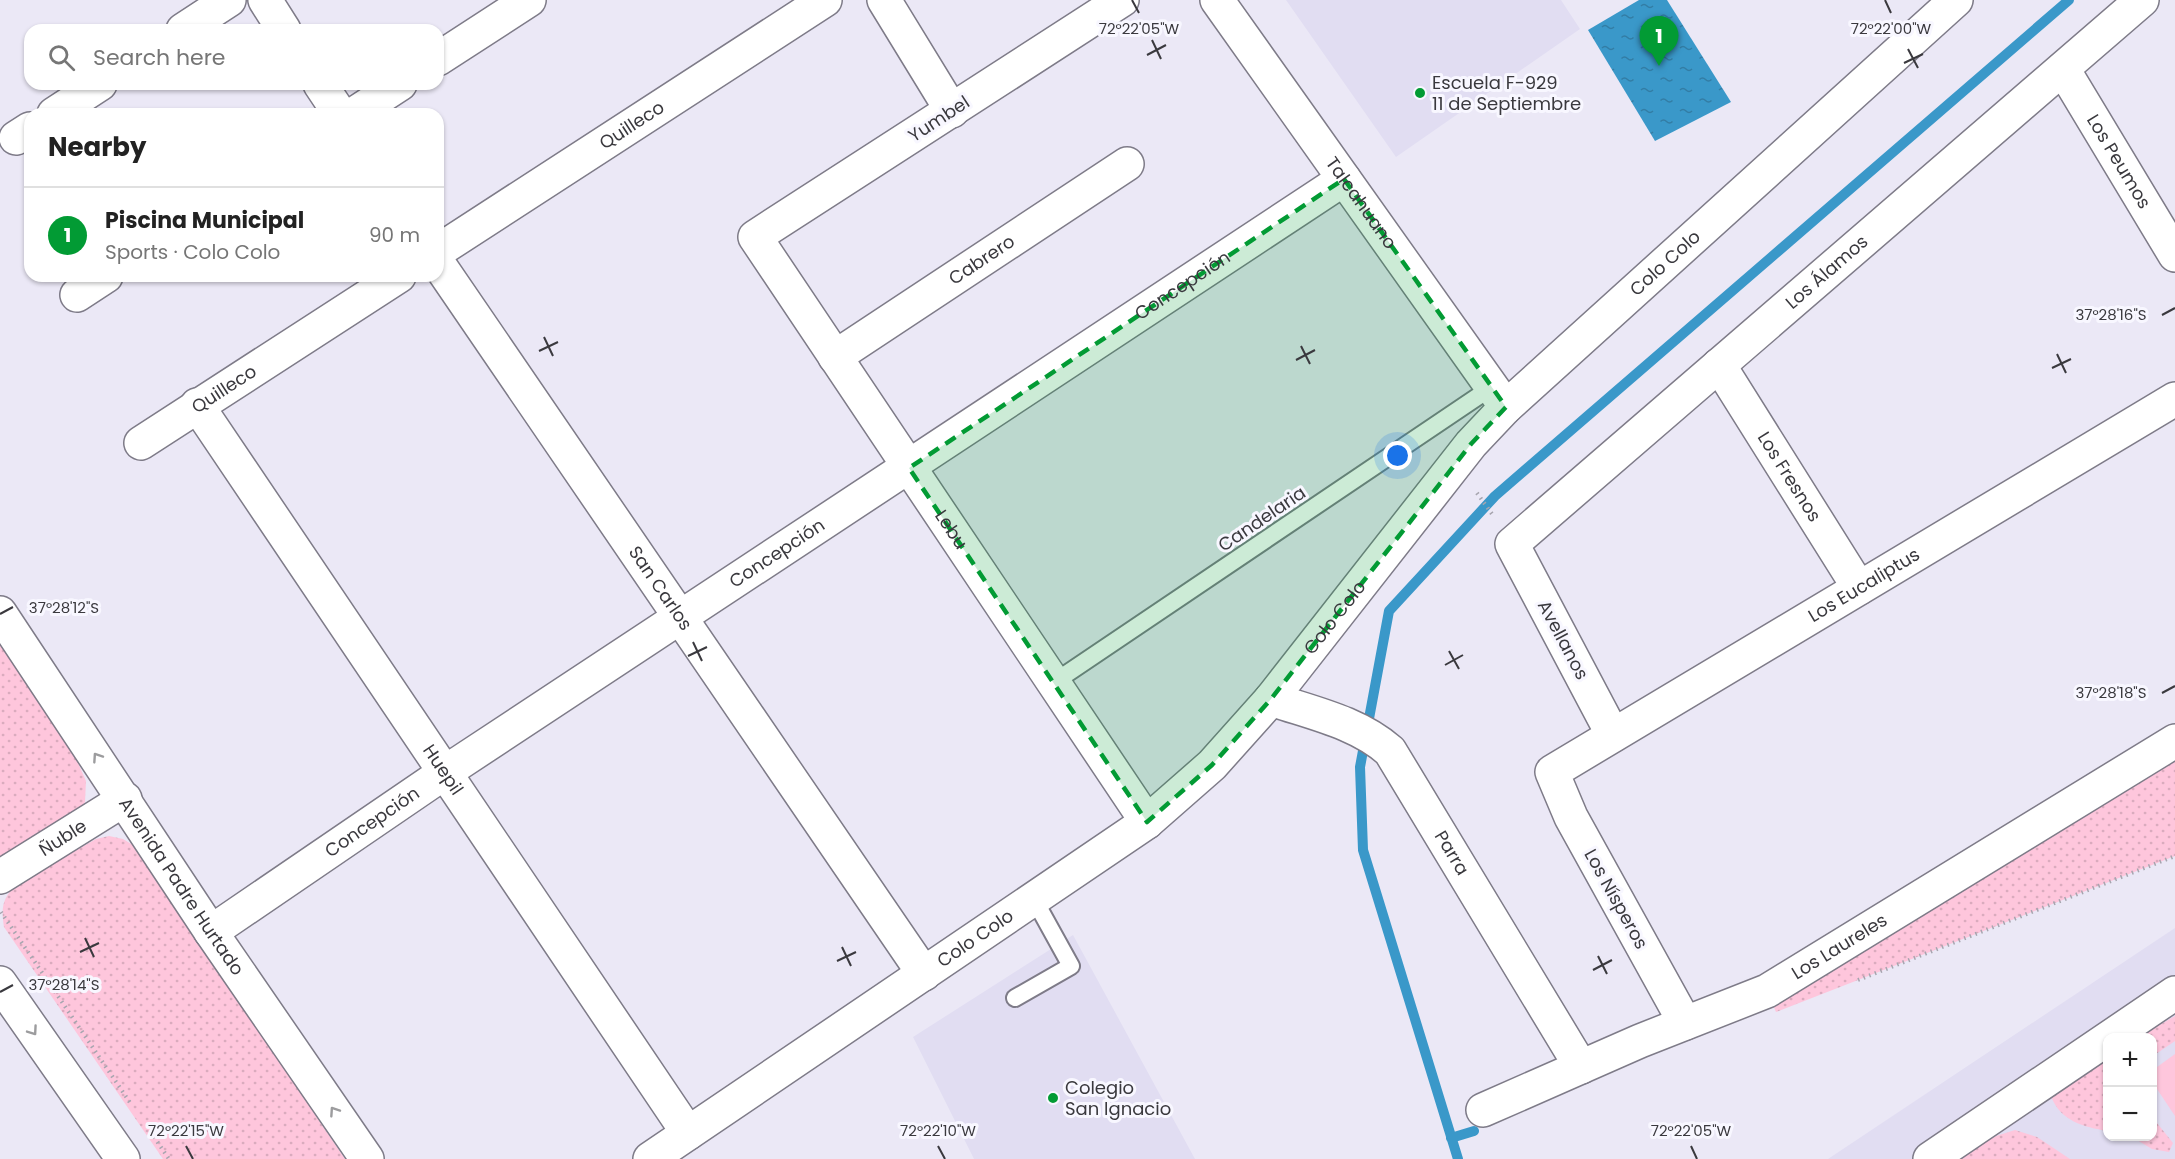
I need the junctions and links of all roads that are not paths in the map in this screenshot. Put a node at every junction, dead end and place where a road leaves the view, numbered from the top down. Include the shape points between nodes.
1 (229, 0) edge
2 (265, 0) edge
3 (528, 0) edge
4 (825, 0) edge
5 (884, 0) edge
6 (1122, 0) edge
7 (1217, 0) edge
8 (1956, 0) edge
9 (2142, 0) edge
10 (192, 24) edge
11 (280, 24) edge
12 (444, 55) edge
13 (2062, 69) junction
14 (91, 90) edge
15 (324, 90) edge
16 (391, 90) edge
17 (63, 108) edge
18 (336, 108) edge
19 (363, 108) edge
20 (952, 111) junction
21 (1127, 164) dead end
22 (1344, 179) junction
23 (755, 237) joint
24 (444, 247) edge
25 (2175, 255) edge
26 (444, 272) edge
27 (97, 282) edge
28 (390, 282) edge
29 (76, 295) dead end
30 (836, 357) junction
31 (1719, 365) junction
32 (1499, 397) junction
33 (197, 405) junction
34 (2173, 406) edge
35 (141, 443) dead end
36 (909, 468) junction
37 (1512, 544) joint
38 (1859, 588) junction
39 (0, 613) edge
40 (679, 619) junction
41 (1053, 683) junction
42 (1271, 699) junction
43 (1613, 735) junction
44 (2175, 741) edge
45 (1552, 772) joint
46 (444, 773) junction
47 (126, 799) junction
48 (1147, 822) junction
49 (0, 877) edge
50 (1034, 898) junction
51 (211, 932) junction
52 (924, 974) junction
53 (0, 983) edge
54 (2175, 993) edge
55 (1015, 998) dead end
56 (1685, 1023) junction
57 (1581, 1067) junction
58 (1483, 1110) dead end
59 (688, 1133) junction
60 (123, 1159) edge
61 (367, 1159) edge
62 (650, 1159) edge
63 (1930, 1159) edge

1 - 10 street
2 - 11 street
3 - 12 street
4 - 24 street, Quilleco
5 - 20 street
6 - 20 street, Yumbel
7 - 22 street, Talcahuano
8 - 32 street, Colo Colo
9 - 13 street, Los Álamos
13 - 25 street, Los Peumos
13 - 31 street, Los Álamos
14 - 17 street
15 - 18 street
16 - 19 street
20 - 23 street, Yumbel
21 - 30 street, Cabrero
22 - 32 street, Talcahuano
22 - 36 street, Concepción
23 - 30 street, Lebu
26 - 40 street, San Carlos
27 - 29 street
28 - 33 street, Quilleco
30 - 36 street, Lebu
31 - 37 street, Los Álamos
31 - 38 street, Los Fresnos
32 - 41 lane, Candelaria
32 - 42 street, Colo Colo via 1472,444
33 - 35 street, Quilleco
33 - 46 street, Huepil
34 - 38 street, Los Eucaliptus
36 - 40 street, Concepción
36 - 41 street, Lebu
37 - 43 street, Avellanos
38 - 43 street, Los Eucaliptus
47 -> 39 street, Avenida Padre Hurtado
40 - 46 street, Concepción
40 - 52 street, San Carlos
41 - 48 street, Lebu
42 - 48 street, Colo Colo via 1212,765
42 - 57 street, Parra via 1365,733 1390,751
43 - 45 street, Los Eucaliptus
44 - 56 street, Los Laureles via 1767,991
45 - 56 street, Los Nísperos via 1571,817
46 - 51 street, Concepción
46 - 59 street, Huepil
47 - 49 street, Ñuble
47 - 51 street, Avenida Padre Hurtado
48 - 50 street, Colo Colo
50 - 52 street, Colo Colo
50 - 55 lane via 1071,966
61 -> 51 street, Avenida Padre Hurtado
52 - 59 street, Colo Colo
53 -> 60 street
54 - 63 street
56 - 57 street, Los Laureles
57 - 58 street, Los Laureles
59 - 62 street, Colo Colo

